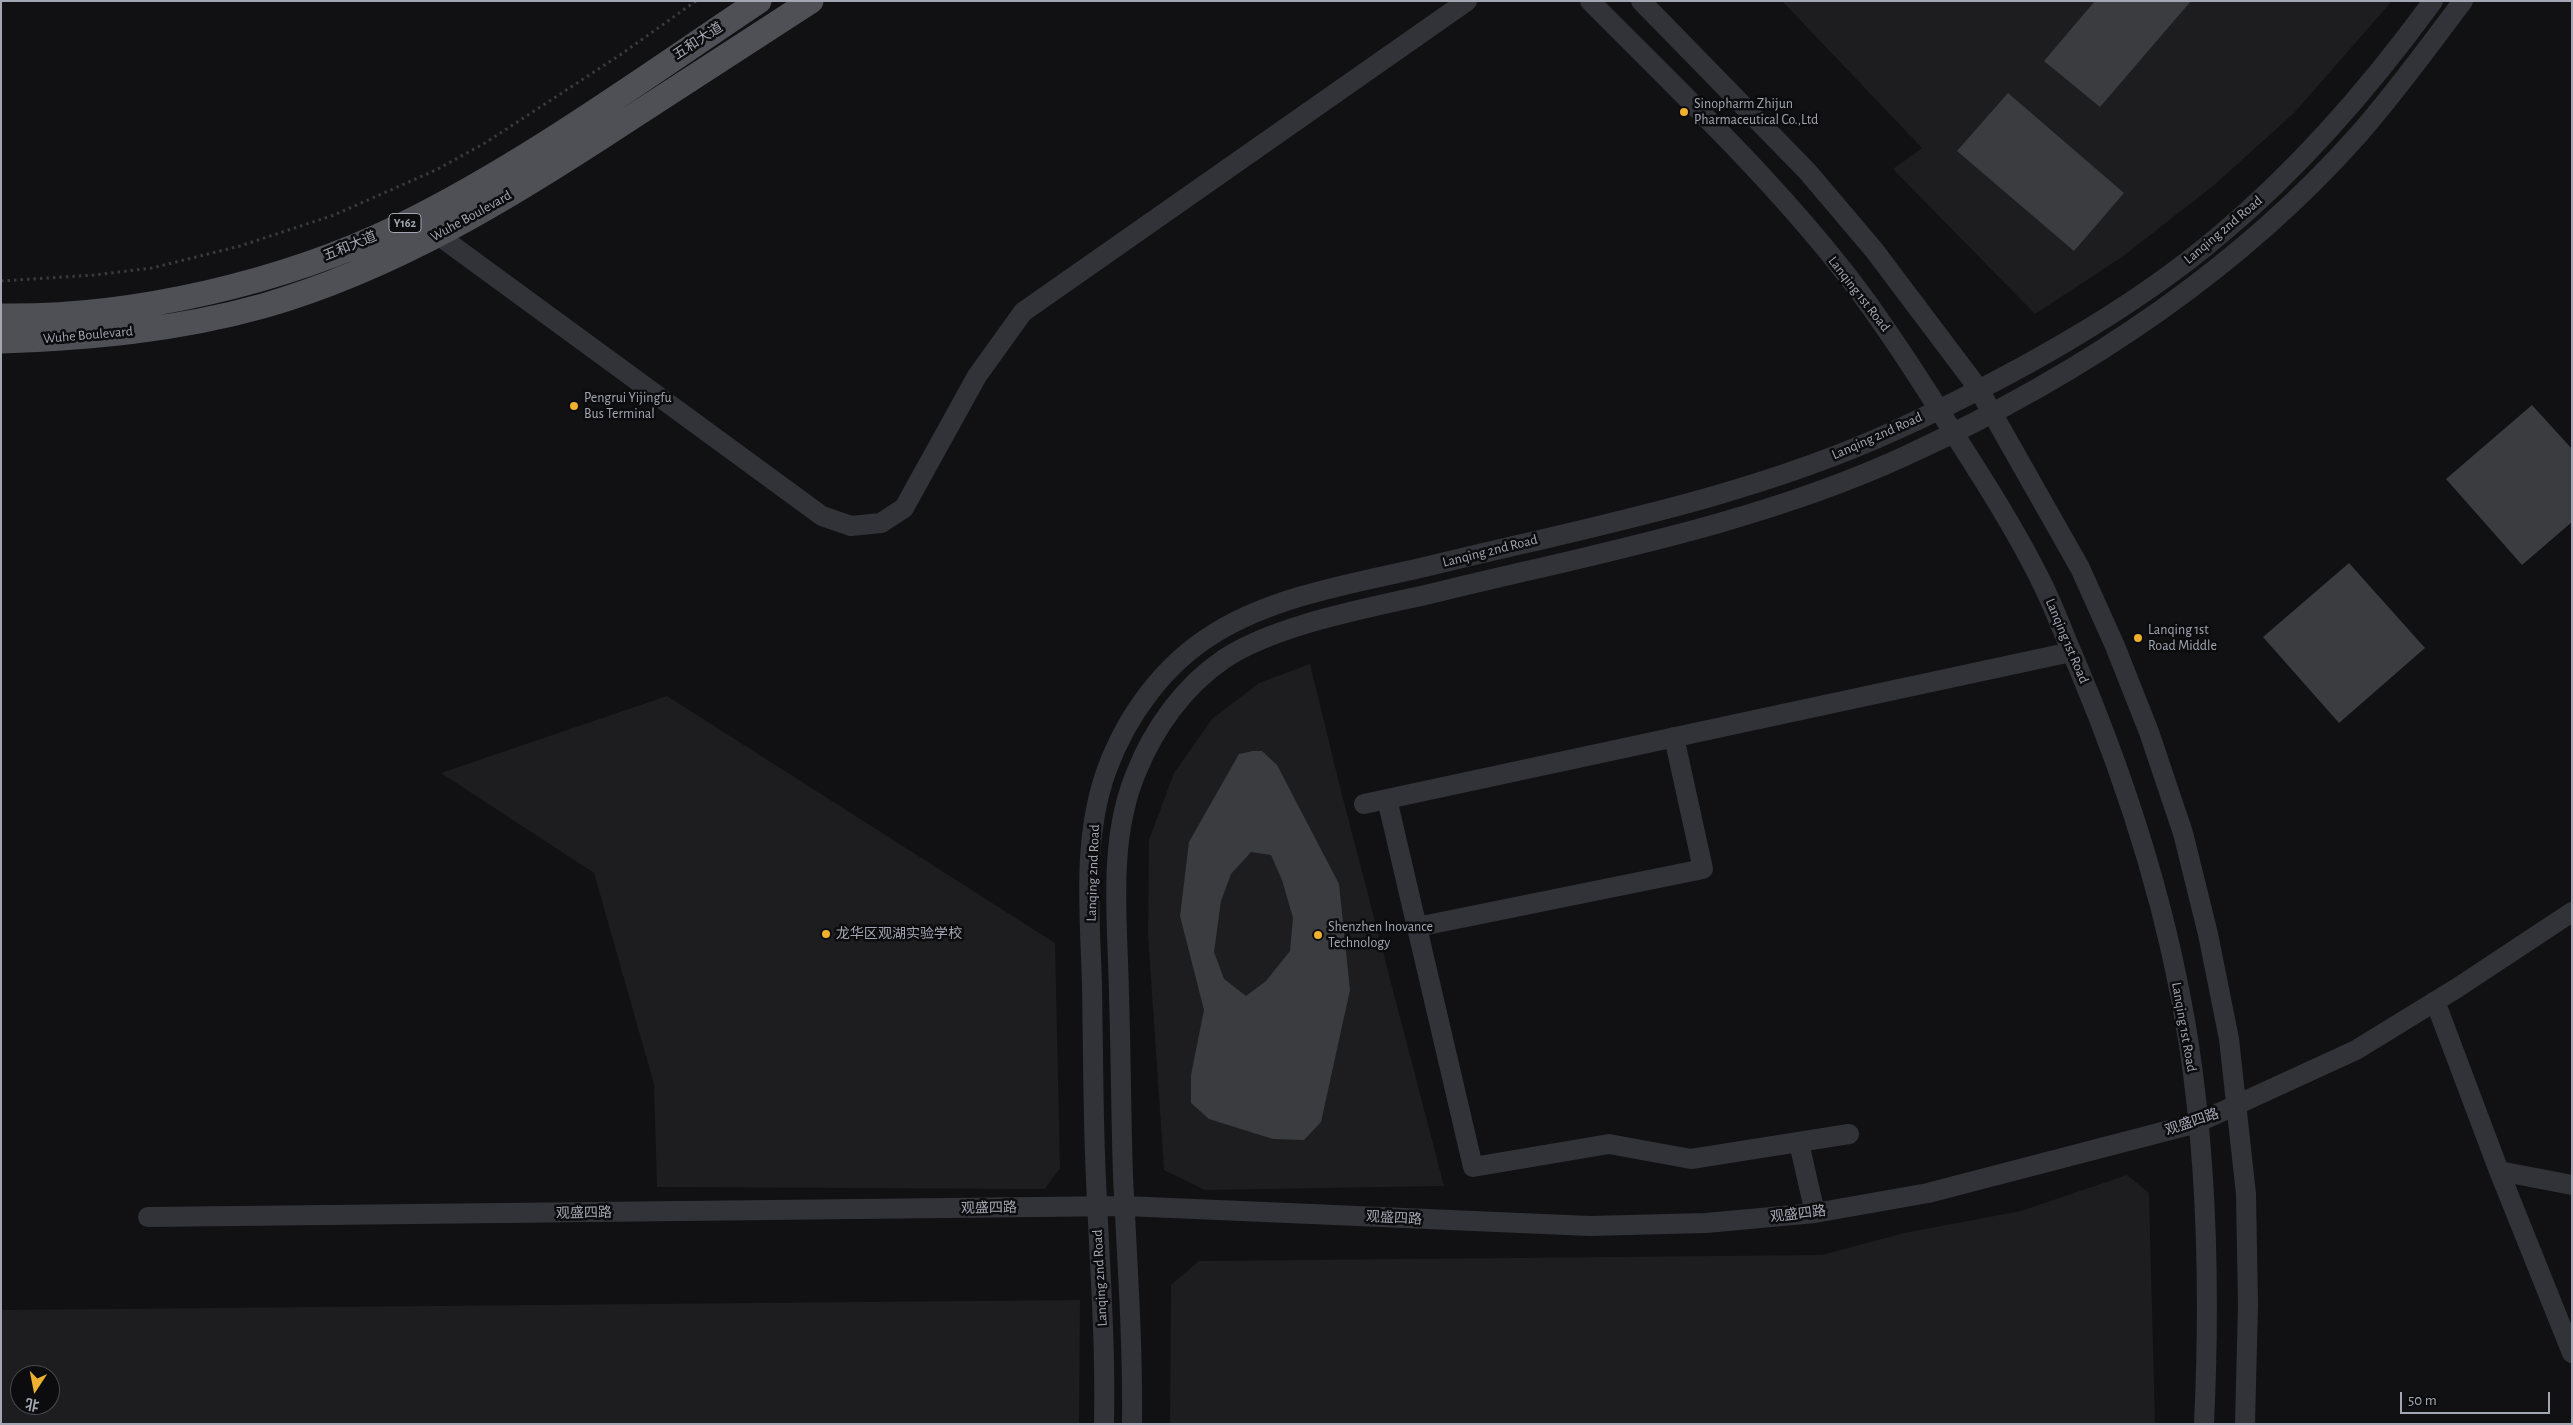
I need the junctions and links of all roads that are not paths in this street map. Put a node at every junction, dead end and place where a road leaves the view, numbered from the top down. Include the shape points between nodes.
1 (759, 1) edge
2 (811, 1) edge
3 (1467, 1) edge
4 (1590, 1) edge
5 (1641, 1) edge
6 (2433, 1) edge
7 (2463, 1) edge
8 (438, 234) junction
9 (1, 316) edge
10 (1, 341) edge
11 (1978, 388) junction
12 (1938, 409) junction
13 (1991, 413) junction
14 (1953, 432) junction
15 (2071, 652) junction
16 (1674, 737) junction
17 (1386, 799) junction
18 (1364, 804) dead end
19 (2572, 912) edge
20 (1416, 927) junction
21 (2435, 1001) junction
22 (2236, 1106) junction
23 (2197, 1122) junction
24 (1848, 1134) dead end
25 (1799, 1143) junction
26 (2499, 1171) junction
27 (2572, 1185) edge
28 (1125, 1206) junction
29 (1097, 1207) junction
30 (1815, 1213) junction
31 (148, 1217) dead end
32 (2572, 1353) edge
33 (1104, 1424) edge
34 (1132, 1424) edge
35 (2204, 1424) edge
36 (2245, 1424) edge

1 - 9 main road, 五和大道 / Y162 via 512,163 414,218 356,244 225,288 131,307
2 - 8 main road, Wuhe Boulevard / Y162 via 550,172 476,216
3 - 8 street via 1023,312 977,376 904,508 881,523 851,526 822,516
4 - 12 street, Lanqing 1st Road via 1805,226 1857,288
5 - 11 street via 1807,171 1874,250
6 - 11 street, Lanqing 2nd Road via 2390,60 2319,141 2221,235 2175,270 2066,341
7 - 13 street, Lanqing 2nd Road via 2358,135 2272,220 2210,274 2138,328
8 - 10 main road, Wuhe Boulevard / Y162 via 329,283 264,305 195,322 126,333
11 - 12 street, Lanqing 2nd Road
11 - 13 street
12 - 14 street, Lanqing 1st Road
12 - 29 street, Lanqing 2nd Road via 1832,457 1696,501 1328,590 1260,612 1233,622 1208,637 1173,666 1150,692 1120,740 1100,792 1094,822 1090,882
13 - 14 street, Lanqing 2nd Road
13 - 22 street via 2080,568 2149,732 2183,833 2208,934 2229,1039
14 - 15 street, Lanqing 1st Road via 2039,578
14 - 28 street, Lanqing 2nd Road via 1842,483 1721,522 1335,617 1269,637 1224,660 1198,680 1173,708 1146,752 1127,799 1121,827 1117,882
15 - 16 street
15 - 23 street, Lanqing 1st Road via 2111,746 2144,844 2189,1045
16 - 17 street
16 - 20 street via 1703,869
17 - 18 street
17 - 20 street
19 - 21 street, 观盛四路
20 - 25 street via 1473,1167 1609,1144 1691,1158
21 - 22 street, 观盛四路 via 2356,1050
21 - 26 street
22 - 23 street, 观盛四路
22 - 36 street via 2246,1194
23 - 30 street, 观盛四路 via 1928,1193
23 - 35 street, Lanqing 1st Road via 2205,1197 2208,1305
24 - 25 street
25 - 30 street
26 - 27 street
26 - 32 street
28 - 29 street, 观盛四路
28 - 30 street, 观盛四路 via 1590,1226 1706,1224
28 - 34 street, Lanqing 2nd Road
29 - 31 street, 观盛四路
29 - 33 street, Lanqing 2nd Road

